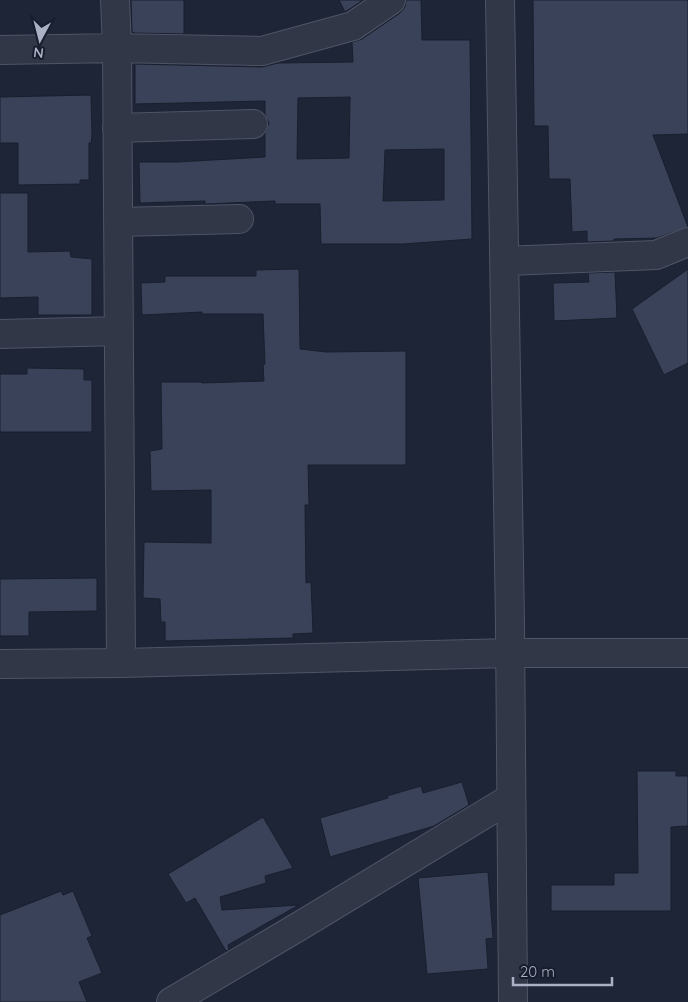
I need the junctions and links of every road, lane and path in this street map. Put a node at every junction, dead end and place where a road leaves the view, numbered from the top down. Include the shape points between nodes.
1 (115, 0) edge
2 (391, 0) edge
3 (500, 0) edge
4 (117, 48) junction
5 (0, 50) edge
6 (253, 124) dead end
7 (117, 128) junction
8 (239, 219) dead end
9 (118, 222) junction
10 (688, 242) edge
11 (504, 261) junction
12 (119, 332) junction
13 (0, 334) edge
14 (510, 653) junction
15 (688, 653) edge
16 (121, 663) junction
17 (0, 664) edge
18 (511, 798) junction
19 (171, 1002) edge
20 (513, 1002) edge

1 - 4 street
2 - 4 street via 353,26 262,51
3 - 11 street
4 - 5 street
4 - 7 street
6 - 7 street
7 - 9 street
8 - 9 street
9 - 12 street
10 - 11 street via 656,255
11 - 14 street
12 - 13 street
12 - 16 street
14 - 15 street
14 - 16 street
14 - 18 street
16 - 17 street
18 - 19 street
18 - 20 street

